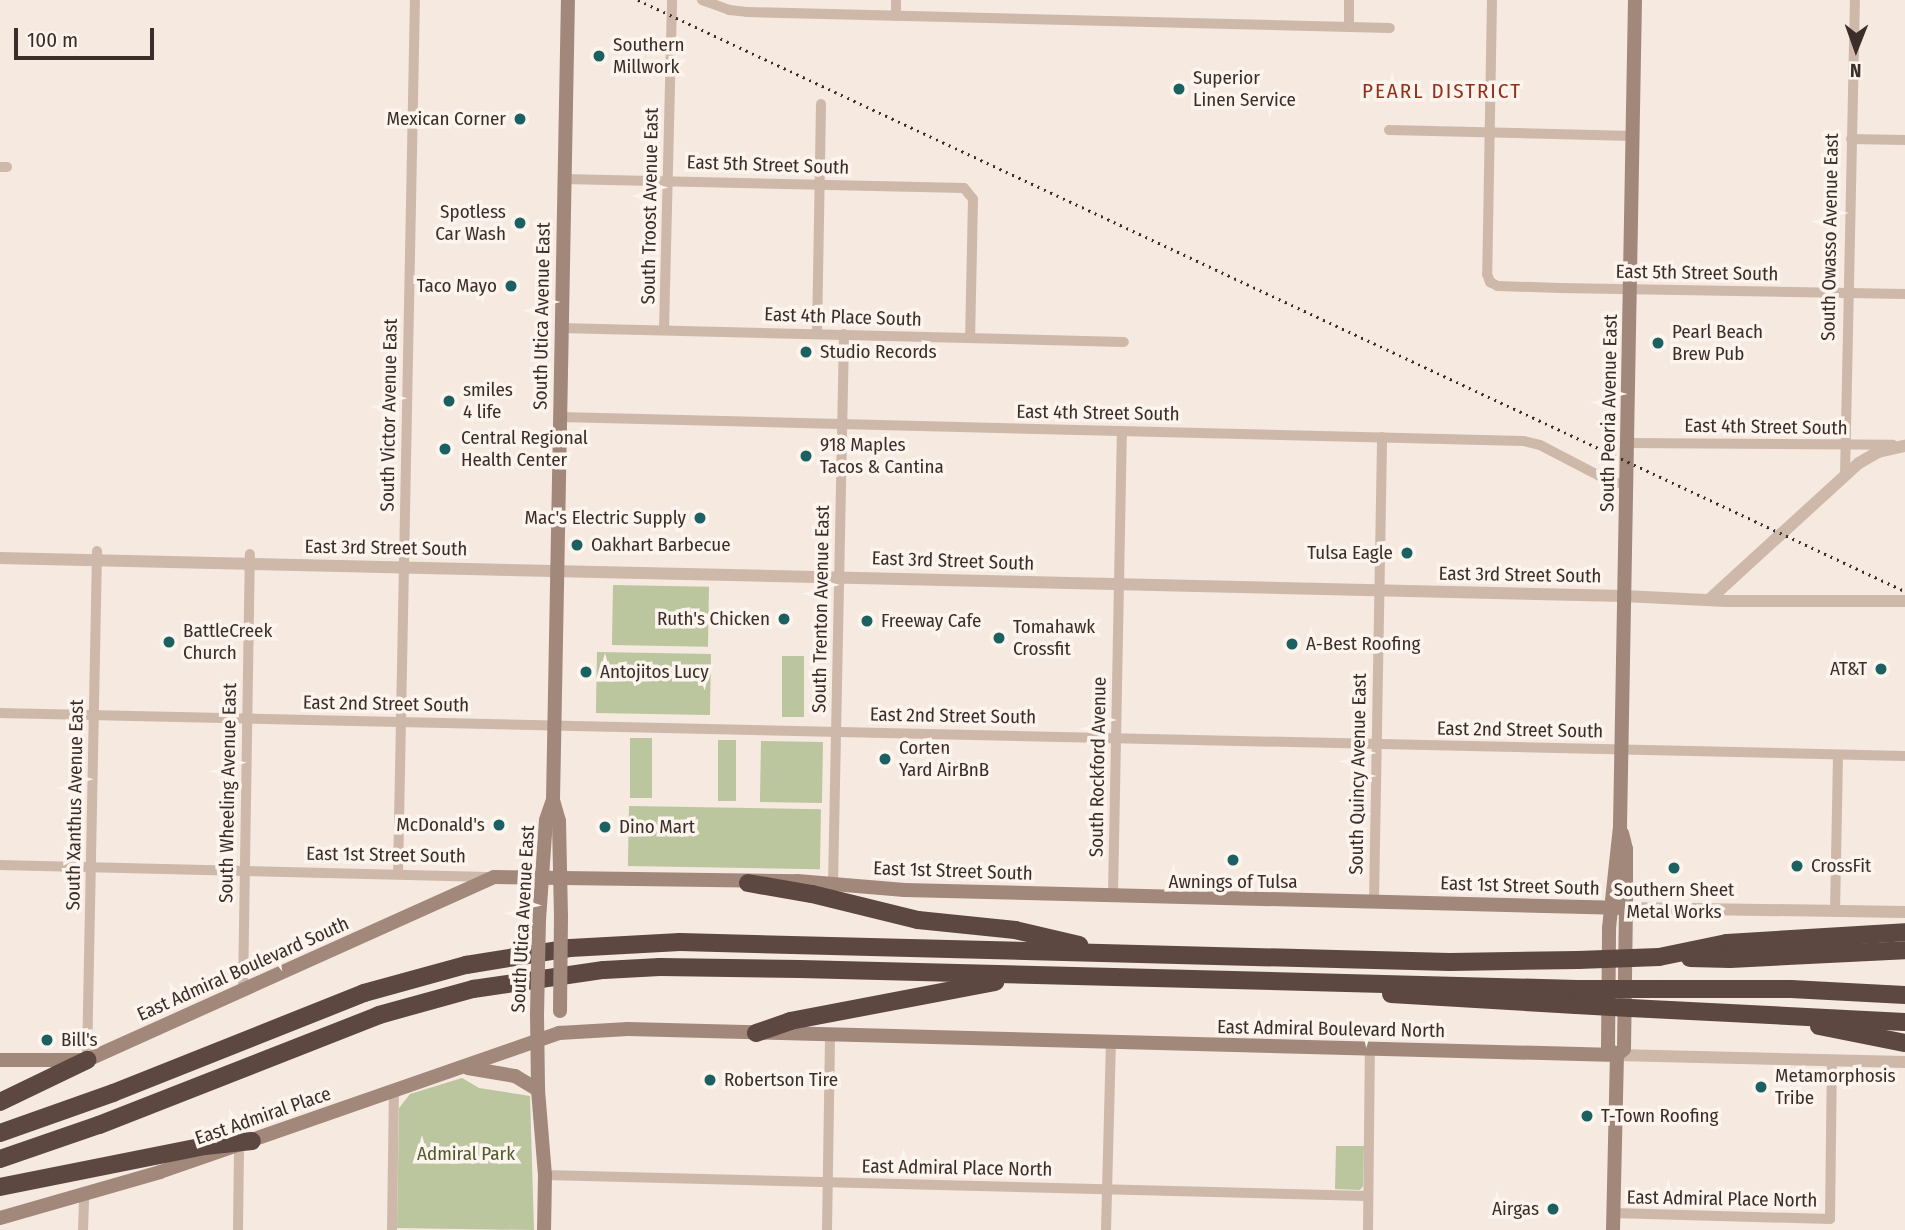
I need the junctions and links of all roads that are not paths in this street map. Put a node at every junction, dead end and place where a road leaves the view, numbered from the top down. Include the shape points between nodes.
1 (415, 0) edge
2 (568, 0) edge
3 (672, 0) edge
4 (702, 0) edge
5 (896, 0) edge
6 (1349, 0) edge
7 (1492, 0) edge
8 (1636, 0) edge
9 (1855, 0) edge
10 (896, 16) junction
11 (1349, 27) junction
12 (1390, 28) dead end
13 (821, 104) dead end
14 (1389, 130) dead end
15 (1490, 133) junction
16 (1634, 136) junction
17 (1851, 139) junction
18 (1905, 141) edge
19 (563, 179) junction
20 (667, 180) junction
21 (820, 185) junction
22 (1631, 289) junction
23 (1848, 293) junction
24 (1905, 294) edge
25 (560, 328) junction
26 (664, 330) junction
27 (817, 334) junction
28 (844, 334) junction
29 (970, 338) junction
30 (1124, 342) dead end
31 (560, 417) junction
32 (842, 424) junction
33 (1122, 431) junction
34 (1382, 437) junction
35 (1627, 443) junction
36 (1905, 445) edge
37 (1845, 446) junction
38 (1845, 475) junction
39 (1626, 484) junction
40 (97, 555) junction
41 (0, 558) edge
42 (250, 559) junction
43 (404, 567) junction
44 (557, 571) junction
45 (839, 577) junction
46 (1120, 584) junction
47 (1379, 592) junction
48 (1624, 596) junction
49 (1711, 598) junction
50 (1905, 601) edge
51 (0, 713) edge
52 (94, 715) junction
53 (247, 718) junction
54 (400, 722) junction
55 (555, 726) junction
56 (836, 731) junction
57 (1116, 737) junction
58 (1376, 744) junction
59 (1621, 750) junction
60 (1838, 755) junction
61 (1905, 757) edge
62 (554, 800) junction
63 (0, 865) edge
64 (91, 867) junction
65 (244, 871) junction
66 (398, 874) junction
67 (494, 877) junction
68 (541, 878) junction
69 (561, 878) junction
70 (748, 883) junction
71 (833, 884) junction
72 (1113, 895) junction
73 (1374, 901) junction
74 (1619, 908) junction
75 (1835, 912) junction
76 (1905, 912) edge
77 (1905, 932) edge
78 (1905, 950) edge
79 (1116, 954) junction
80 (1659, 957) junction
81 (1024, 976) junction
82 (1905, 983) edge
83 (1791, 989) junction
84 (243, 991) junction
85 (1905, 995) edge
86 (1576, 997) junction
87 (1765, 1014) junction
88 (1905, 1022) edge
89 (756, 1033) junction
90 (559, 1034) junction
91 (830, 1036) junction
92 (536, 1041) junction
93 (1111, 1043) junction
94 (1905, 1043) edge
95 (1370, 1050) junction
96 (1617, 1055) junction
97 (0, 1060) edge
98 (87, 1060) junction
99 (1832, 1060) junction
100 (1905, 1062) edge
101 (462, 1067) junction
102 (538, 1090) junction
103 (394, 1091) junction
104 (0, 1102) edge
105 (0, 1133) edge
106 (245, 1143) junction
107 (0, 1158) edge
108 (545, 1175) junction
109 (827, 1182) junction
110 (0, 1188) edge
111 (1107, 1190) junction
112 (84, 1193) junction
113 (1368, 1196) junction
114 (1613, 1213) junction
115 (0, 1218) edge
116 (83, 1230) edge
117 (238, 1230) edge
118 (392, 1230) edge
119 (544, 1230) edge
120 (827, 1230) edge
121 (1106, 1230) edge
122 (1368, 1230) edge
123 (1613, 1230) edge

1 - 43 street, South Victor Avenue East
2 - 19 main road, South Utica Avenue East
3 - 20 street, South Troost Avenue East
4 - 10 street via 747,12
5 - 10 street
6 - 11 street
7 - 15 street
8 - 16 main road, South Peoria Avenue East
9 - 17 street, South Owasso Avenue East
10 - 11 street
11 - 12 street
13 - 21 street
14 - 15 street
15 - 16 street
15 - 22 street, East 5th Street South via 1490,282 1498,286
16 - 22 main road, South Peoria Avenue East
17 - 18 street
17 - 23 street, South Owasso Avenue East
19 - 20 street, East 5th Street South
19 - 25 main road, South Utica Avenue East
20 - 21 street, East 5th Street South
20 - 26 street, South Troost Avenue East
21 - 27 street
21 - 29 street, East 5th Street South via 970,191 974,199
22 - 23 street, East 5th Street South
22 - 35 main road, South Peoria Avenue East
23 - 24 street, East 5th Street South
23 - 37 street, South Owasso Avenue East
25 - 26 street, East 4th Place South
25 - 31 main road, South Utica Avenue East
26 - 27 street, East 4th Place South
27 - 28 street, East 4th Place South
28 - 29 street, East 4th Place South
28 - 32 street, South Trenton Avenue East
29 - 30 street, East 4th Place South
31 - 32 street, East 4th Street South
31 - 44 main road, South Utica Avenue East
32 - 33 street, East 4th Street South
32 - 45 street, South Trenton Avenue East
33 - 34 street, East 4th Street South
33 - 46 street, South Rockford Avenue
34 - 39 street, East 4th Street South via 1524,441 1611,482
34 - 47 street, South Quincy Avenue East
35 - 37 street, East 4th Street South
35 - 39 main road, South Peoria Avenue East
36 - 37 street, East 4th Street South
36 - 38 street via 1878,452
37 - 38 street, South Owasso Avenue East
38 - 49 street
39 - 48 main road, South Peoria Avenue East
40 - 41 street, East 3rd Street South
40 - 42 street, East 3rd Street South
40 - 52 street, South Xanthus Avenue East
42 - 43 street, East 3rd Street South
42 - 53 street, South Wheeling Avenue East
43 - 44 street, East 3rd Street South
43 - 54 street, South Victor Avenue East
44 - 45 street, East 3rd Street South
44 - 55 main road, South Utica Avenue East
45 - 46 street, East 3rd Street South
45 - 56 street, South Trenton Avenue East
46 - 47 street, East 3rd Street South
46 - 57 street, South Rockford Avenue
47 - 48 street, East 3rd Street South
47 - 58 street, South Quincy Avenue East
48 - 49 street, East 3rd Street South
48 - 59 main road, South Peoria Avenue East
49 - 50 street, East 3rd Street South
51 - 52 street, East 2nd Street South
52 - 53 street, East 2nd Street South
52 - 64 street, South Xanthus Avenue East
53 - 54 street, East 2nd Street South
53 - 65 street, South Wheeling Avenue East
54 - 55 street, East 2nd Street South
54 - 66 street, South Victor Avenue East
55 - 56 street, East 2nd Street South
55 - 62 main road, South Utica Avenue East
56 - 57 street, East 2nd Street South
56 - 71 street, South Trenton Avenue East
57 - 58 street, East 2nd Street South
57 - 72 street, South Rockford Avenue
58 - 59 street, East 2nd Street South
58 - 73 street, South Quincy Avenue East
59 - 60 street, East 2nd Street South
59 - 74 main road, South Peoria Avenue East via 1620,826 1626,849
60 - 61 street, East 2nd Street South
60 - 75 street
62 - 68 main road, South Utica Avenue East via 546,820
62 - 69 main road, South Utica Avenue East
63 - 64 street, East 1st Street South
64 - 65 street, East 1st Street South
64 - 98 street, South Xanthus Avenue East
65 - 66 street, East 1st Street South
65 - 84 street, South Wheeling Avenue East
66 - 67 street, East 1st Street South
67 - 68 main road, East 1st Street South
67 - 84 main road, East Admiral Boulevard South
68 - 69 main road, East 1st Street South
68 - 92 main road, South Utica Avenue East, bridge
69 - 70 main road, East 1st Street South
69 - 90 main road, South Utica Avenue East, bridge
70 - 71 main road, East 1st Street South
70 - 79 highway via 918,920 1015,930
71 - 72 main road, East 1st Street South
72 - 73 main road, East 1st Street South
73 - 74 main road, East 1st Street South
74 - 75 street, East 1st Street South
74 - 96 main road, South Peoria Avenue East via 1624,1049
75 - 76 street, East 1st Street South
77 - 80 highway via 1727,943
78 - 80 highway via 1730,959
79 - 80 highway, bridge via 1450,962
79 - 105 highway via 680,943 570,947 515,955 364,993
81 - 86 highway via 1318,983
81 - 89 highway via 790,1021
81 - 107 highway via 660,967 514,981 379,1014 99,1125
82 - 83 highway
83 - 85 highway
83 - 86 highway, bridge via 1658,989
84 - 98 main road, East Admiral Boulevard South
86 - 87 highway, bridge via 1658,1009
87 - 88 highway
87 - 94 highway
89 - 90 main road via 628,1029
89 - 91 main road, East Admiral Boulevard North
90 - 92 main road
91 - 93 main road, East Admiral Boulevard North
91 - 109 street
92 - 101 main road, East Admiral Place
92 - 102 main road, South Utica Avenue East
93 - 95 main road, East Admiral Boulevard North
93 - 111 street
95 - 96 main road, East Admiral Boulevard North
95 - 113 street
96 - 99 street, East Admiral Boulevard North
96 - 114 main road, South Peoria Avenue East
97 - 98 main road, East Admiral Boulevard South
98 - 104 highway
99 - 100 street, East Admiral Boulevard North
99 - 114 street, East Admiral Place North via 1829,1219
101 - 102 main road via 515,1076
101 - 103 main road, East Admiral Place
102 - 108 main road, South Utica Avenue East
103 - 106 main road, East Admiral Place
103 - 118 street
106 - 110 highway via 205,1146
106 - 112 main road, East Admiral Place
106 - 117 street
108 - 109 street, East Admiral Place North
108 - 119 main road, South Utica Avenue East
109 - 111 street, East Admiral Place North
109 - 120 street
111 - 113 street, East Admiral Place North
111 - 121 street
112 - 115 main road, East Admiral Place
112 - 116 street
113 - 122 street
114 - 123 main road, South Peoria Avenue East

